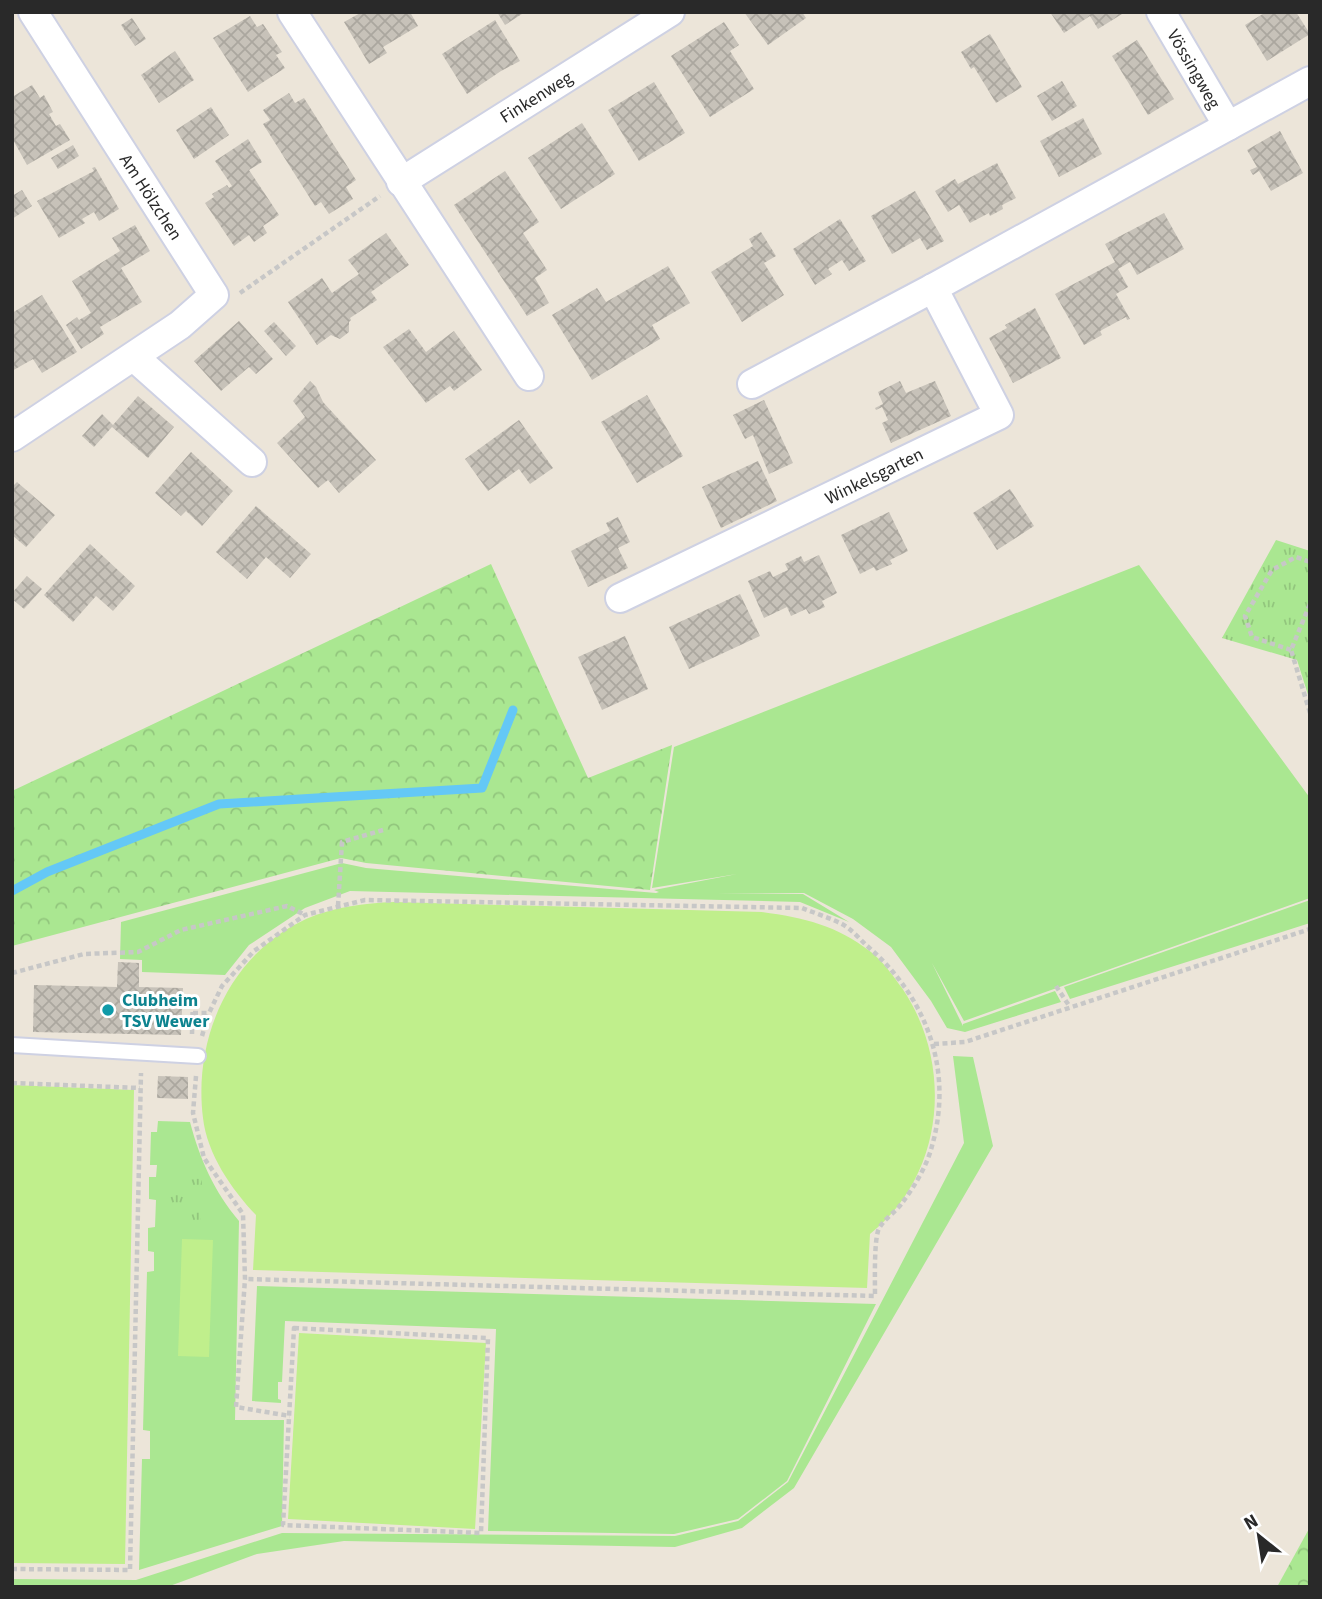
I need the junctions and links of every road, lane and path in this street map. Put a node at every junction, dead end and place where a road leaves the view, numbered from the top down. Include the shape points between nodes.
1 (26, 12) edge
2 (33, 12) edge
3 (292, 12) edge
4 (670, 12) edge
5 (1161, 12) edge
6 (12, 21) edge
7 (1310, 81) edge
8 (1228, 126) junction
9 (401, 182) junction
10 (933, 288) junction
11 (214, 295) junction
12 (134, 357) junction
13 (529, 376) dead end
14 (752, 384) dead end
15 (12, 437) edge
16 (251, 462) dead end
17 (1310, 562) edge
18 (620, 598) dead end
19 (1310, 604) edge
20 (1291, 650) junction
21 (1310, 713) edge
22 (383, 830) dead end
23 (338, 906) junction
24 (305, 915) junction
25 (1310, 929) edge
26 (12, 973) edge
27 (1056, 986) dead end
28 (1070, 1007) junction
29 (193, 1013) dead end
30 (209, 1013) junction
31 (934, 1044) junction
32 (12, 1045) edge
33 (198, 1055) junction
34 (12, 1083) edge
35 (244, 1279) junction
36 (290, 1416) junction
37 (12, 1569) edge

1 - 6 street
2 - 11 street, Am Hölzchen
3 - 9 street
4 - 9 street, Finkenweg
5 - 8 street, Vössingweg
7 - 8 street
8 - 10 street
9 - 11 path via 241,292
9 - 13 street
10 - 14 street
10 - 18 street, Winkelsgarten via 999,415
11 - 12 street via 180,326
12 - 15 street
12 - 16 street
17 - 20 path via 1296,557 1272,570 1245,616 1252,638
19 - 20 path
20 - 21 path
22 - 23 path via 342,842
23 - 24 path
23 - 31 path via 365,900 802,908 844,925 880,956 913,1000
24 - 26 path via 287,906 181,930 138,952 84,954
24 - 30 path via 254,951 222,986
25 - 28 path
27 - 28 path
28 - 31 path via 965,1042
29 - 30 path
30 - 33 path
31 - 35 path via 939,1088 932,1149 903,1203 878,1230 874,1296
32 - 33 lane
33 - 35 path via 193,1114 204,1158 243,1214
34 - 37 path via 140,1088 130,1570
35 - 36 path via 236,1407
36 - 36 path via 283,1525 481,1533 488,1338 294,1328

